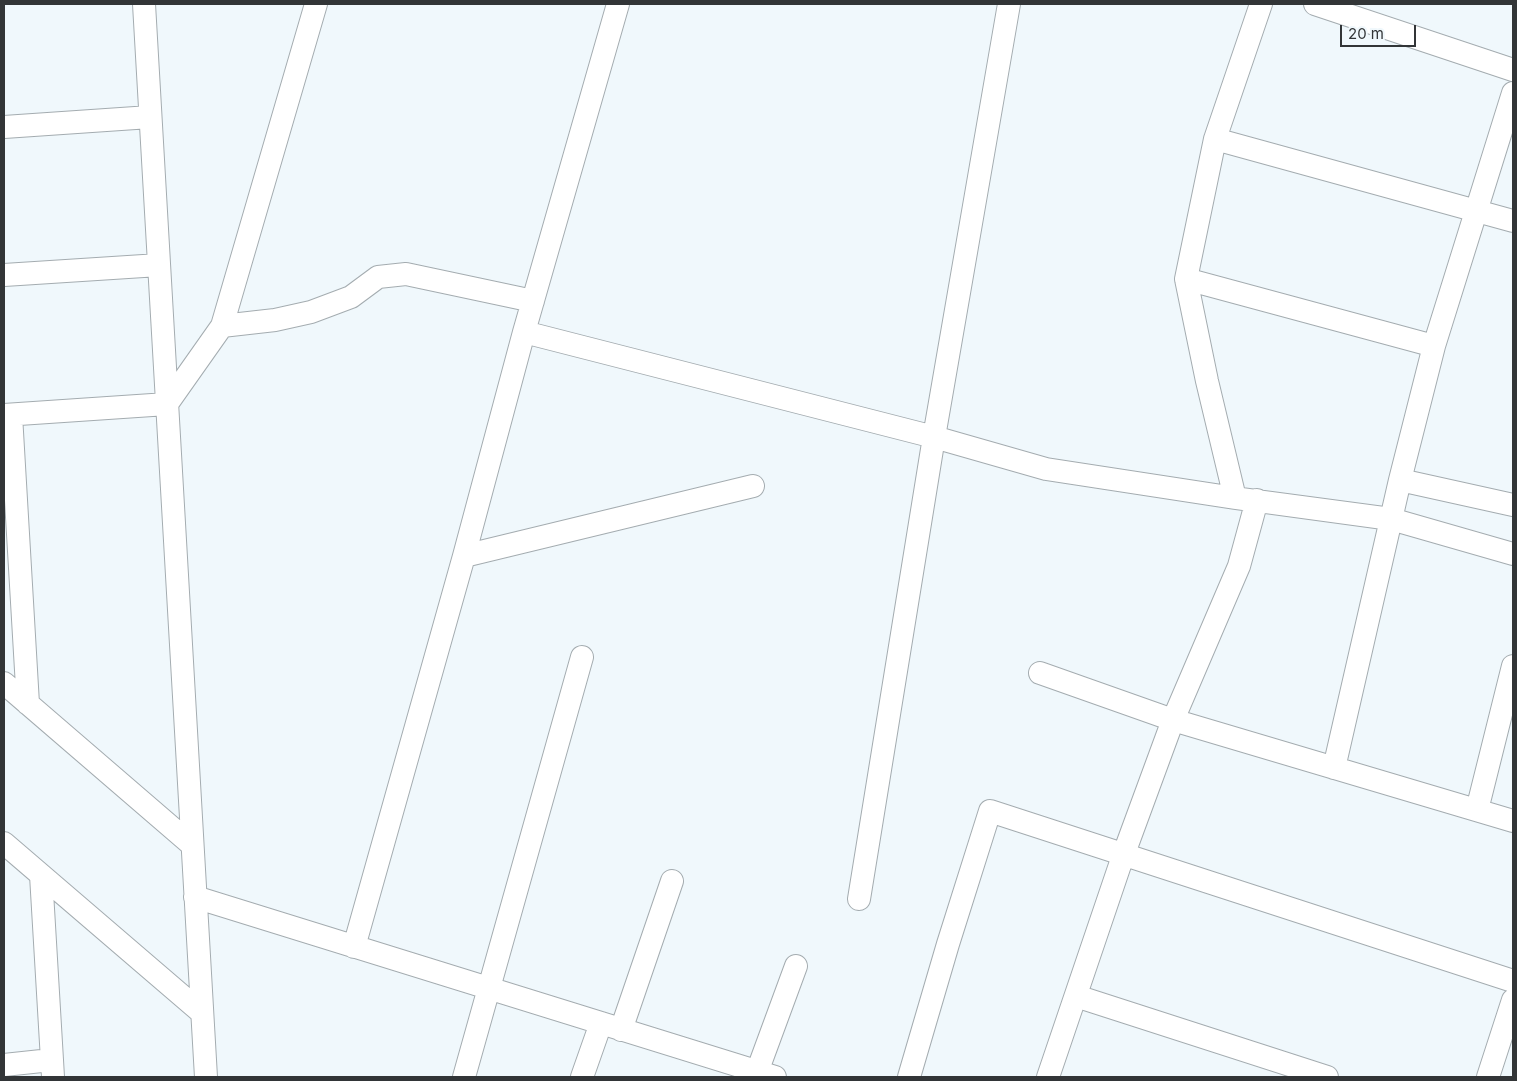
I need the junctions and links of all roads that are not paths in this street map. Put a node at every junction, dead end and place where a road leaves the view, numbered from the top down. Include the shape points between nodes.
1 (144, 4) edge
2 (316, 4) edge
3 (618, 4) edge
4 (1009, 4) edge
5 (1261, 4) edge
6 (1315, 4) edge
7 (1513, 70) edge
8 (1513, 93) edge
9 (150, 117) junction
10 (4, 127) edge
11 (1215, 139) junction
12 (1477, 210) junction
13 (1513, 221) edge
14 (158, 265) junction
15 (4, 276) edge
16 (1186, 279) junction
17 (533, 301) junction
18 (222, 326) junction
19 (524, 332) junction
20 (1434, 346) junction
21 (166, 404) junction
22 (7, 415) edge
23 (934, 437) junction
24 (1400, 480) junction
25 (753, 486) dead end
26 (1246, 499) junction
27 (1513, 506) edge
28 (1391, 519) junction
29 (1513, 554) edge
30 (464, 556) junction
31 (582, 657) dead end
32 (1513, 666) edge
33 (1040, 673) dead end
34 (4, 683) edge
35 (28, 704) junction
36 (1173, 720) junction
37 (1334, 768) junction
38 (1477, 810) junction
39 (1513, 821) edge
40 (4, 843) edge
41 (192, 845) junction
42 (1124, 856) junction
43 (41, 875) junction
44 (672, 881) dead end
45 (195, 897) junction
46 (859, 899) dead end
47 (354, 947) junction
48 (796, 966) dead end
49 (1513, 980) edge
50 (489, 988) junction
51 (1076, 996) junction
52 (1513, 1000) edge
53 (202, 1013) junction
54 (611, 1026) junction
55 (4, 1065) edge
56 (52, 1069) edge
57 (752, 1073) edge
58 (206, 1077) edge
59 (464, 1077) edge
60 (582, 1077) edge
61 (909, 1077) edge
62 (1048, 1077) edge
63 (1327, 1077) edge
64 (1488, 1077) edge

1 - 9 street
2 - 18 street
3 - 17 street
4 - 23 street
5 - 11 street
6 - 7 street
8 - 12 street
9 - 10 street
9 - 14 street
11 - 12 street
11 - 16 street
12 - 13 street
12 - 20 street
14 - 15 street
14 - 21 street
16 - 20 street
16 - 26 street via 1207,381
17 - 18 street via 406,274 378,277 352,297 311,312
17 - 19 street
18 - 21 street
19 - 23 street
19 - 30 street
20 - 24 street
21 - 22 street
21 - 41 street
22 - 35 street
23 - 26 street via 1046,469
23 - 46 street
24 - 27 street
24 - 28 street
25 - 30 street
26 - 28 street
26 - 36 street via 1239,566
28 - 29 street
28 - 37 street
30 - 47 street
31 - 50 street
32 - 38 street
33 - 36 street
34 - 35 street
35 - 41 street
36 - 37 street
36 - 42 street
37 - 38 street
38 - 39 street
40 - 43 street
41 - 45 street
42 - 49 street
42 - 51 street
42 - 61 street via 990,812
43 - 53 street
43 - 56 street
44 - 54 street
45 - 47 street
45 - 53 street
47 - 50 street
48 - 57 street
50 - 54 street
50 - 59 street
51 - 62 street
51 - 63 street
52 - 64 street
53 - 58 street
54 - 57 street
54 - 60 street
55 - 56 street

